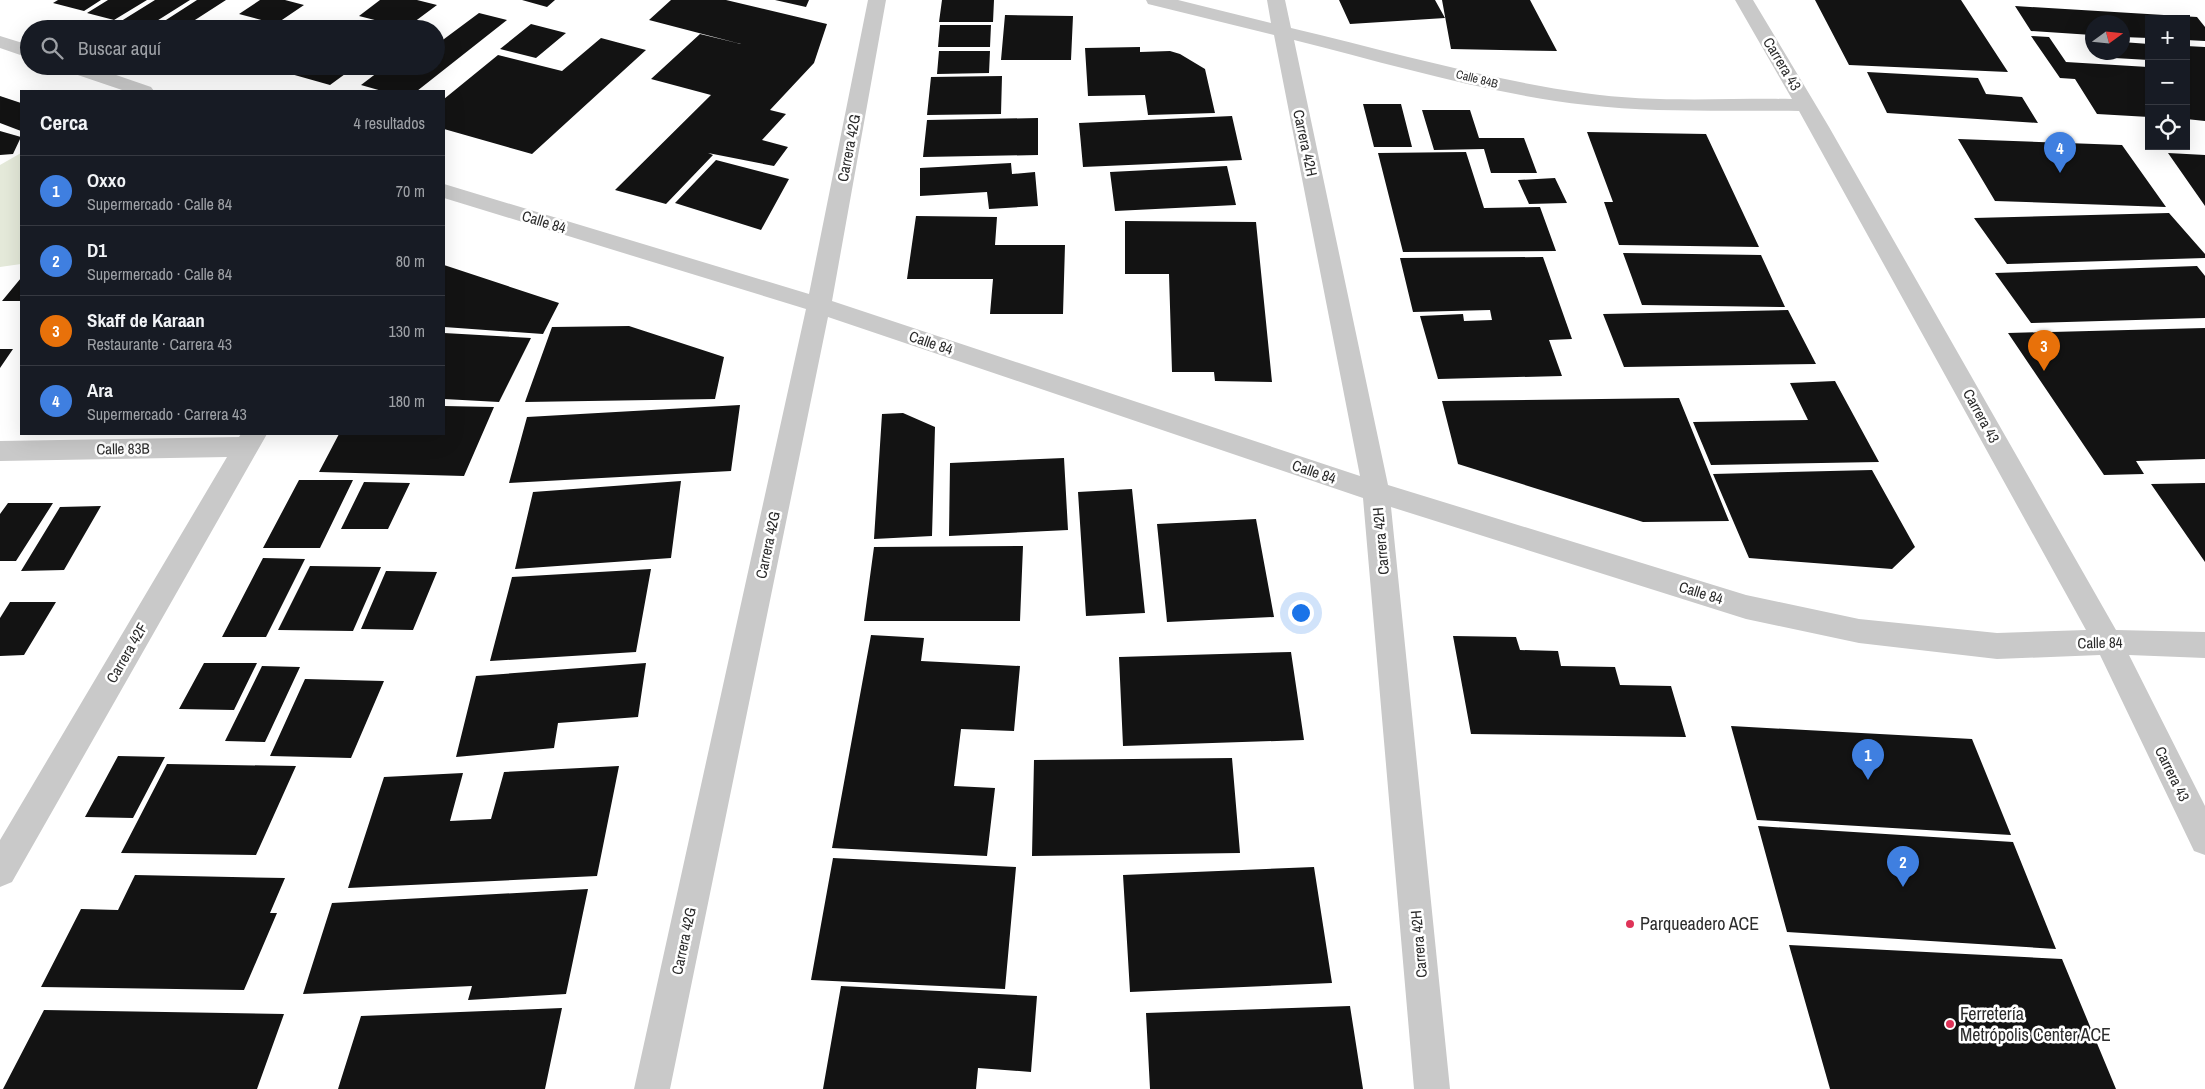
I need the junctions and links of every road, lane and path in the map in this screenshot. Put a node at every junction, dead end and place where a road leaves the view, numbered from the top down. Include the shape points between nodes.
1 (876, 0) edge
2 (1155, 0) edge
3 (1276, 0) edge
4 (1744, 0) edge
5 (1282, 30) junction
6 (0, 42) edge
7 (20, 49) edge
8 (97, 75) edge
9 (141, 90) edge
10 (1806, 105) junction
11 (445, 191) edge
12 (820, 305) junction
13 (251, 440) edge
14 (0, 451) edge
15 (1376, 492) junction
16 (2108, 642) junction
17 (2205, 644) edge
18 (2205, 840) edge
19 (0, 871) edge
20 (652, 1089) edge
21 (1432, 1089) edge

1 - 12 street, Carrera 42G
2 - 5 street, Calle 84B
3 - 5 street, Carrera 42H
4 - 10 street, Carrera 43
5 - 10 street, Calle 84B via 1545,94 1632,103
5 - 15 street, Carrera 42H
6 - 7 street
8 - 9 street
10 - 16 street, Carrera 43
11 - 12 street, Calle 84
12 - 15 street, Calle 84
12 - 20 street, Carrera 42G
13 - 14 street, Calle 83B
13 - 19 street, Carrera 42F
15 - 16 street, Calle 84 via 1746,607 1859,631 1997,646
15 - 21 street, Carrera 42H
16 - 17 street, Calle 84
16 - 18 street, Carrera 43

